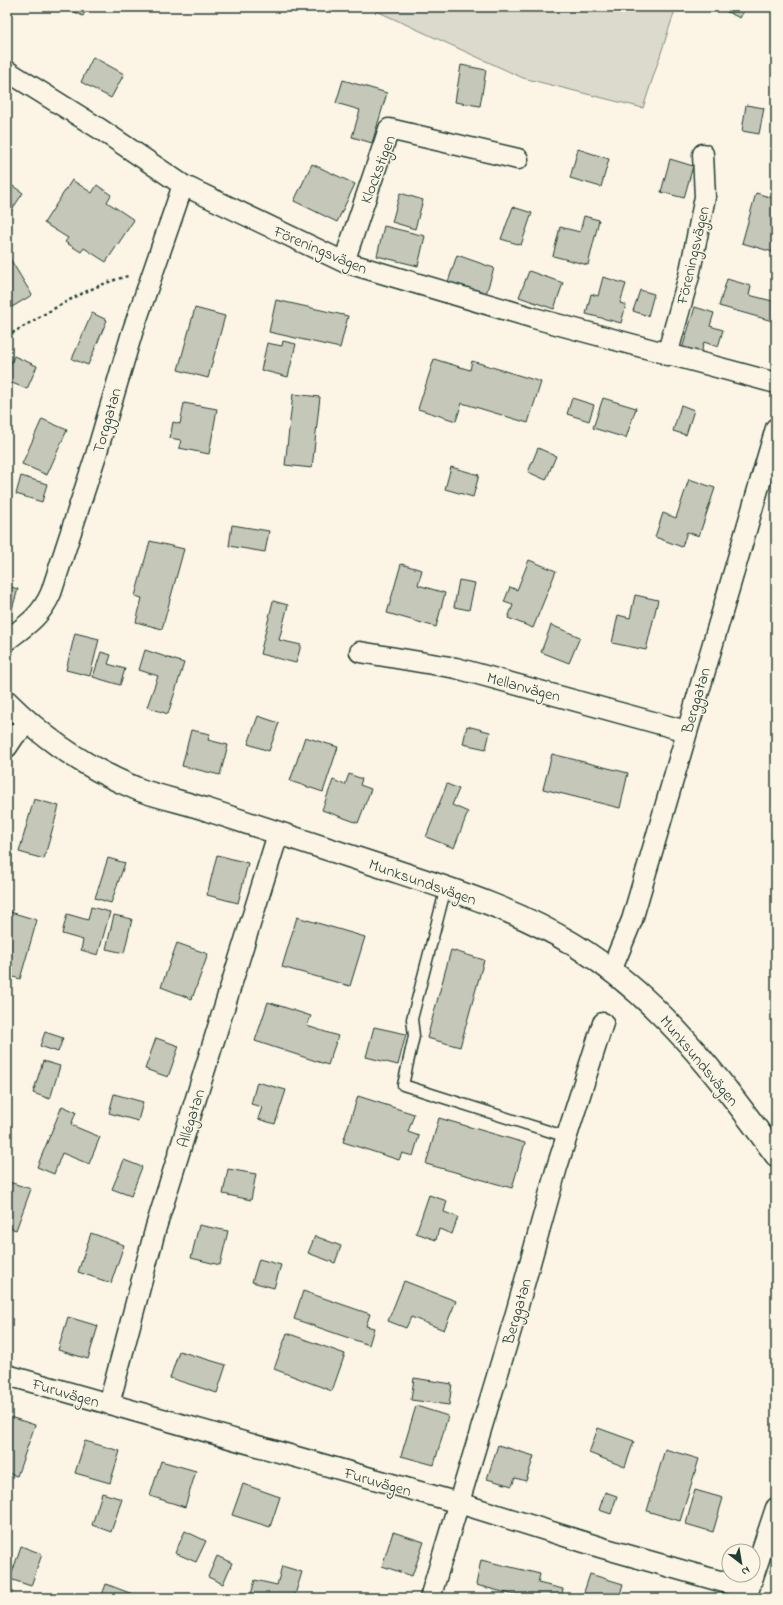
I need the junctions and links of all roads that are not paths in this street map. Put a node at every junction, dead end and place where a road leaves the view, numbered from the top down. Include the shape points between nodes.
1 (7, 71) edge
2 (703, 154) dead end
3 (518, 159) dead end
4 (183, 185) junction
5 (344, 262) junction
6 (667, 355) junction
7 (776, 382) edge
8 (776, 428) edge
9 (7, 640) edge
10 (360, 652) dead end
11 (7, 702) edge
12 (29, 722) junction
13 (686, 731) junction
14 (7, 747) edge
15 (278, 834) junction
16 (446, 887) junction
17 (611, 971) junction
18 (603, 1023) dead end
19 (567, 1137) junction
20 (776, 1155) edge
21 (7, 1375) edge
22 (109, 1404) junction
23 (459, 1503) junction
24 (776, 1508) edge
25 (747, 1594) edge
26 (430, 1598) edge

1 - 4 street, Föreningsvägen
2 - 6 street, Föreningsvägen via 705,197 689,276
3 - 5 street, Klockstigen via 389,128
4 - 5 street, Föreningsvägen
4 - 9 street, Torggatan via 132,333 52,593 45,608 35,619
5 - 6 street, Föreningsvägen
6 - 7 street, Föreningsvägen
8 - 13 street, Berggatan
10 - 13 street, Mellanvägen via 456,668
11 - 12 street, Munksundsvägen
12 - 14 street
12 - 15 street, Munksundsvägen via 59,747 141,790
13 - 17 street, Berggatan via 632,920
15 - 16 street, Munksundsvägen
15 - 22 street, Allégatan via 156,1227
16 - 17 street, Munksundsvägen via 508,911 572,944
16 - 19 lane via 412,1019 414,1036 403,1084
17 - 20 street, Munksundsvägen via 681,1033
18 - 19 street, Berggatan
19 - 23 street, Berggatan
21 - 22 street, Furuvägen
22 - 23 street, Furuvägen
23 - 25 street, Furuvägen
23 - 26 street, Berggatan
24 - 25 street

